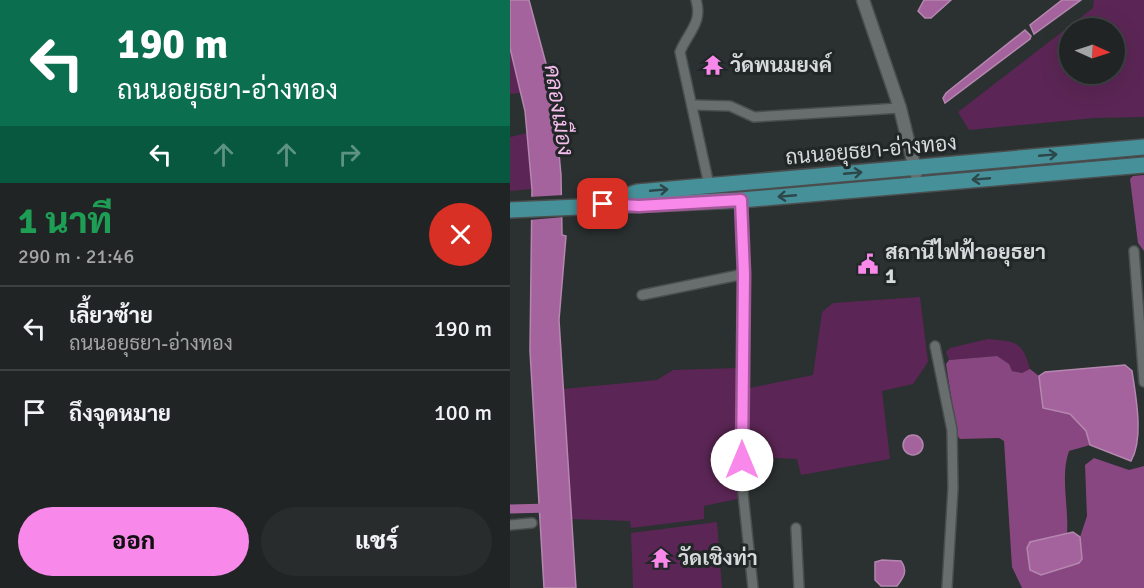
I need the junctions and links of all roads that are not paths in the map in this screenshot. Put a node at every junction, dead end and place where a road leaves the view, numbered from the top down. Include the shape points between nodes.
1 (696, 0) edge
2 (862, 0) edge
3 (693, 105) junction
4 (900, 108) junction
5 (1144, 147) edge
6 (1144, 165) edge
7 (916, 167) junction
8 (917, 184) junction
9 (709, 185) junction
10 (741, 200) junction
11 (603, 204) junction
12 (514, 209) edge
13 (1134, 251) dead end
14 (744, 274) junction
15 (642, 295) dead end
16 (935, 346) dead end
17 (1144, 382) edge
18 (532, 523) dead end
19 (510, 525) edge
20 (796, 528) dead end
21 (753, 588) edge
22 (799, 588) edge
23 (947, 588) edge

1 - 3 street via 699,16 680,52
2 - 4 street
3 - 4 street via 729,106 754,117
3 - 9 street
4 - 7 street
7 -> 5 main road, ถนนอยุธยา-อ่างทอง
6 -> 8 main road, ถนนอยุธยา-อ่างทอง
7 - 8 street
9 -> 7 main road, ถนนอยุธยา-อ่างทอง
8 -> 10 main road, ถนนอยุธยา-อ่างทอง
11 -> 9 main road, ถนนอยุธยา-อ่างทอง via 637,192
10 - 11 main road, ถนนอยุธยา-อ่างทอง via 639,206
10 - 14 street
11 - 12 main road, ถนนอยุธยา-อ่างทอง
13 - 17 street
14 - 15 street
14 - 21 street via 742,484
16 - 23 street via 952,430
18 - 19 street
20 - 22 street

